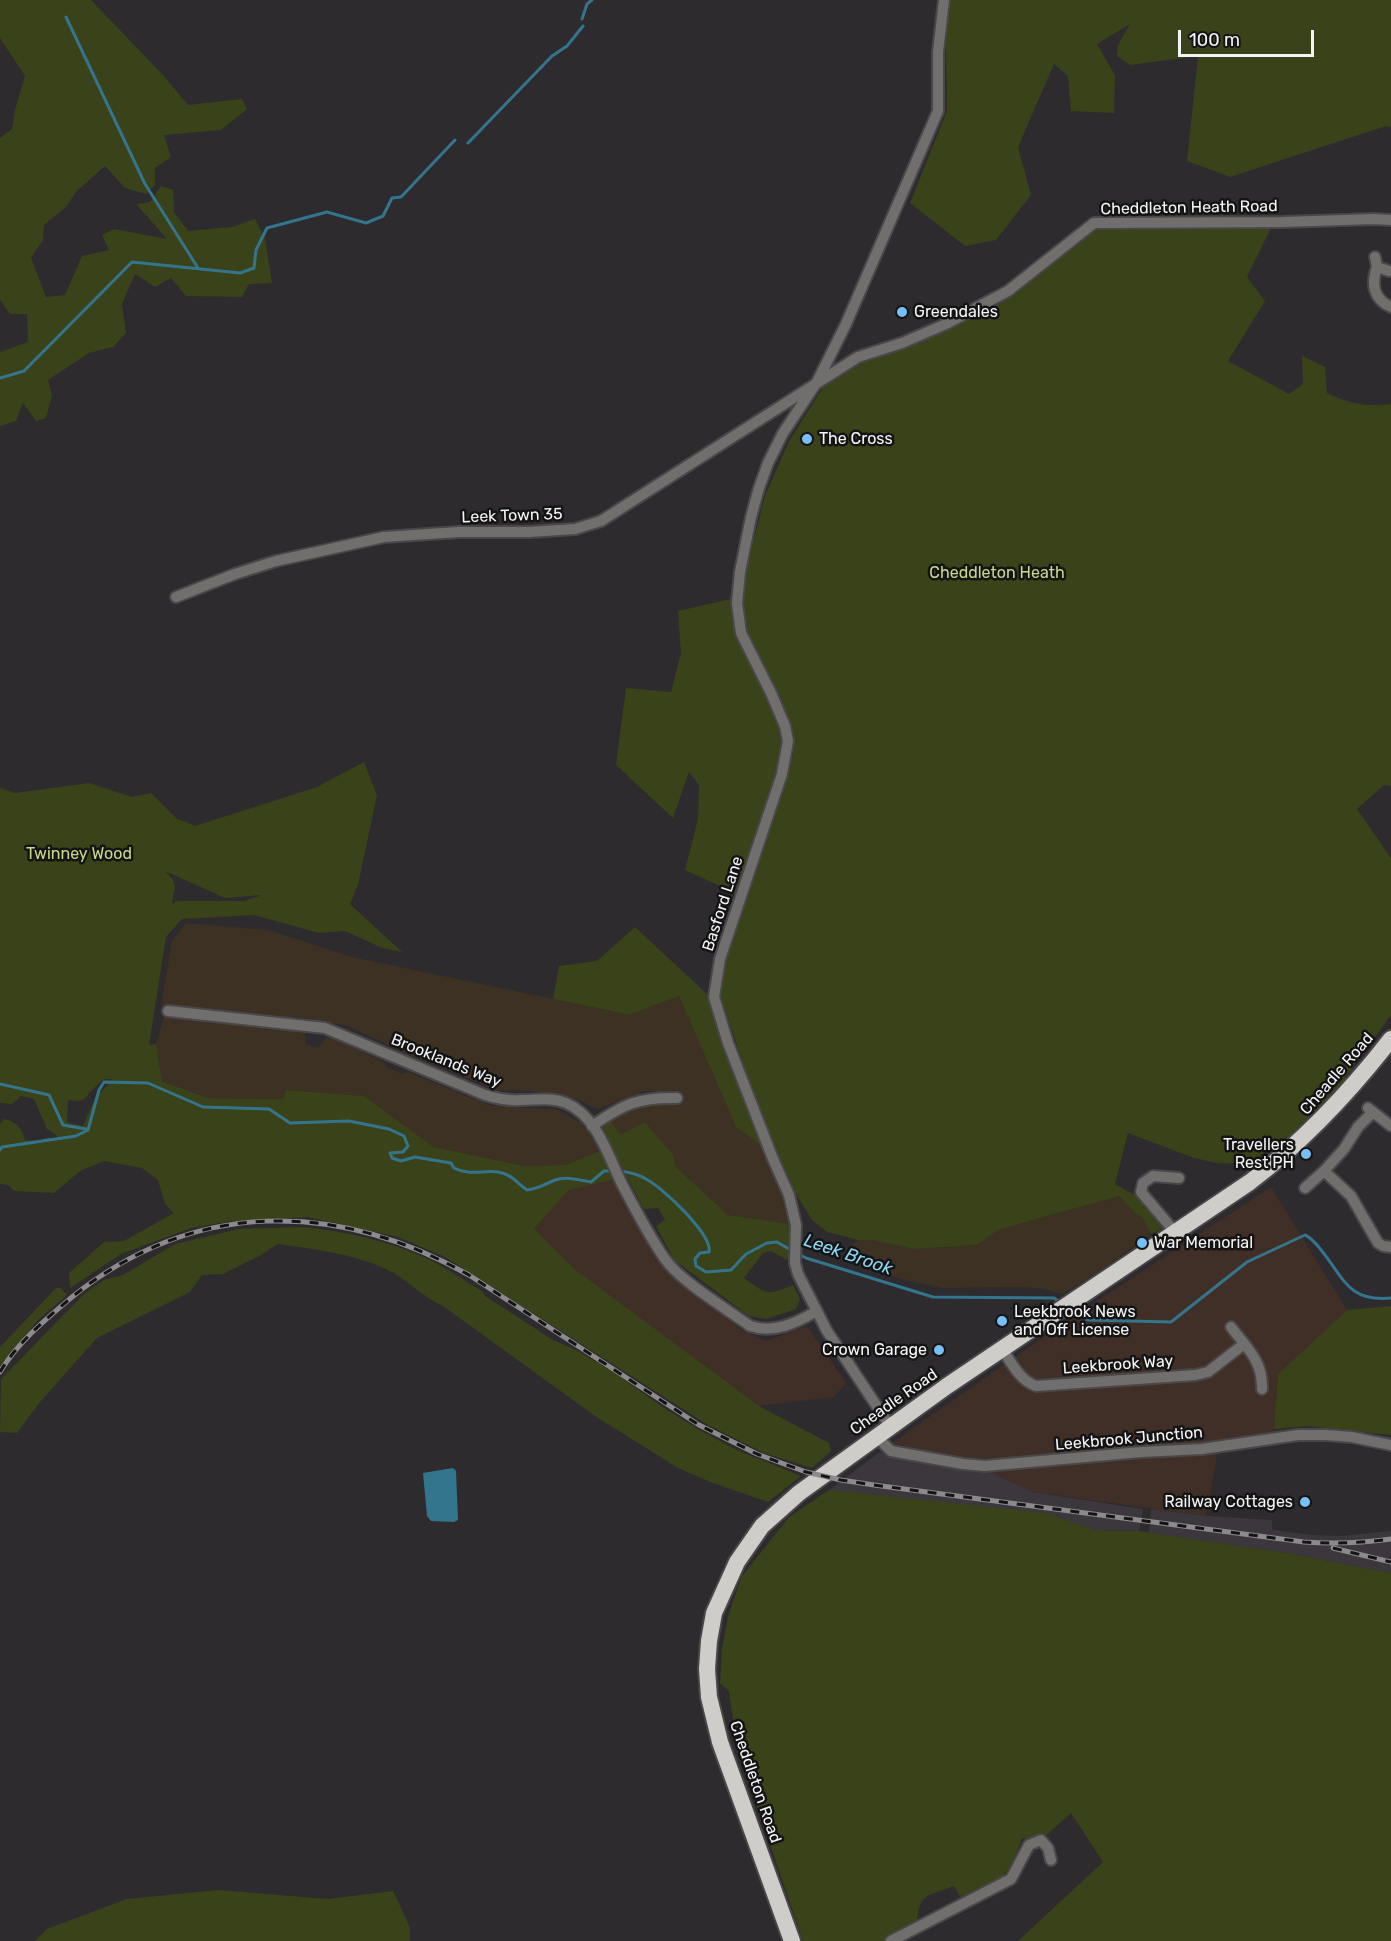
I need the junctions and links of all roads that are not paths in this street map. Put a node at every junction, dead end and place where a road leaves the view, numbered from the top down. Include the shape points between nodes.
1 (945, 0) edge
2 (1391, 220) edge
3 (1389, 271) dead end
4 (1391, 307) edge
5 (817, 382) junction
6 (176, 597) dead end
7 (168, 1011) dead end
8 (1391, 1039) edge
9 (677, 1098) dead end
10 (592, 1126) junction
11 (1391, 1126) edge
12 (1324, 1171) junction
13 (1179, 1178) dead end
14 (1305, 1188) dead end
15 (1175, 1232) junction
16 (1391, 1247) edge
17 (817, 1311) junction
18 (1231, 1327) dead end
19 (1244, 1344) junction
20 (1002, 1349) junction
21 (1262, 1389) dead end
22 (883, 1431) junction
23 (1391, 1445) edge
24 (737, 1562) joint
25 (1051, 1860) dead end
26 (792, 1941) edge
27 (891, 1941) edge

1 - 5 street, Basford Lane via 938,51 938,111
2 - 5 street, Cheddleton Heath Road via 1094,223 1008,291 902,343 858,357
3 - 4 street via 1376,262 1373,280 1378,298
5 - 6 street, Leek Town 35 via 588,526 384,537 276,561
5 - 17 street, Basford Lane via 783,433 765,471 740,572 737,603 741,633 771,693 788,741 782,774 720,959 714,997 728,1043 789,1195 795,1217 795,1263
7 - 10 street, Brooklands Way via 325,1028 485,1095 502,1100 565,1102
8 - 15 highway, Cheadle Road via 1316,1126 1282,1157
9 - 10 street via 636,1101
10 - 17 street, Brooklands Way via 672,1268 750,1326 770,1330
11 - 12 street via 1371,1110
12 - 14 street
12 - 16 street via 1351,1196 1378,1243
13 - 15 street via 1153,1176 1143,1183 1141,1192
15 - 20 highway, Cheadle Road
17 - 22 street, Basford Lane
18 - 19 street
19 - 20 street, Leekbrook Way via 1208,1372 1196,1376 1036,1386 1022,1377
19 - 21 street via 1261,1369
20 - 22 highway, Cheadle Road
22 - 23 street, Leekbrook Junction via 891,1451 985,1466 1202,1449 1298,1436 1352,1437
22 - 24 highway, Cheadle Road via 780,1509 762,1526
24 - 26 highway, Cheddleton Road via 714,1613 708,1660 709,1697 720,1742
25 - 27 street via 1041,1840 1029,1845 1011,1879

